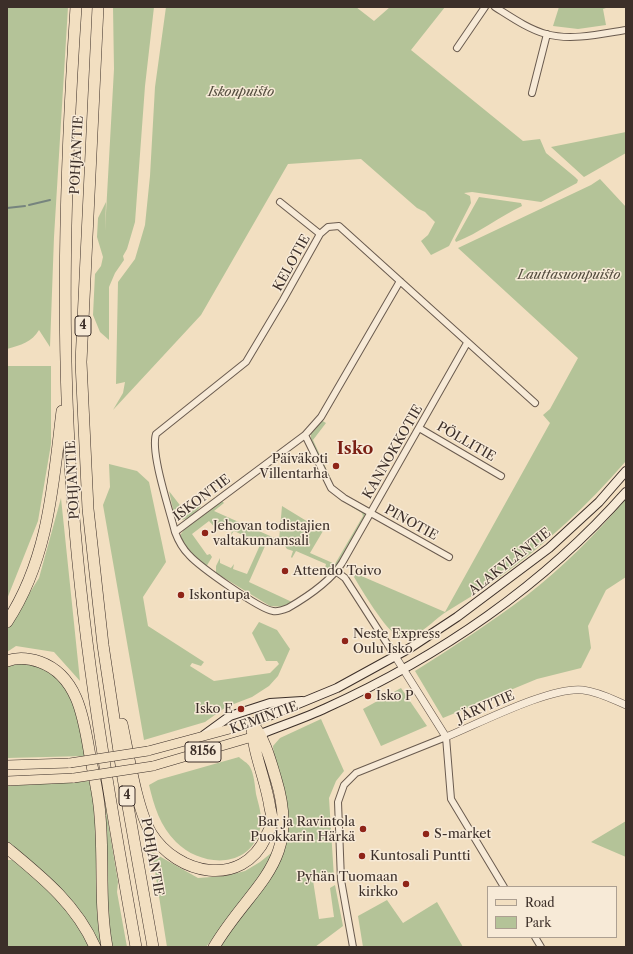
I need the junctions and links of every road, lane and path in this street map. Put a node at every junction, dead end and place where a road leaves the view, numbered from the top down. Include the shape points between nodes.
1 (76, 7) edge
2 (98, 7) edge
3 (485, 7) edge
4 (495, 7) edge
5 (626, 30) edge
6 (547, 34) junction
7 (457, 48) dead end
8 (532, 93) dead end
9 (280, 202) dead end
10 (320, 234) junction
11 (400, 281) junction
12 (467, 343) junction
13 (66, 375) junction
14 (536, 403) dead end
15 (419, 428) junction
16 (305, 435) junction
17 (626, 471) edge
18 (501, 476) dead end
19 (626, 492) edge
20 (370, 513) junction
21 (175, 532) junction
22 (449, 557) dead end
23 (337, 572) junction
24 (7, 622) edge
25 (103, 645) junction
26 (395, 656) junction
27 (7, 661) edge
28 (404, 669) junction
29 (309, 700) junction
30 (626, 705) edge
31 (252, 723) junction
32 (257, 736) junction
33 (201, 737) junction
34 (446, 737) junction
35 (7, 765) edge
36 (7, 781) edge
37 (7, 848) edge
38 (503, 886) edge
39 (536, 938) edge
40 (95, 947) edge
41 (107, 947) edge
42 (136, 947) edge
43 (153, 947) edge
44 (214, 947) edge
45 (353, 947) edge
46 (541, 947) edge

1 - 13 highway, POHJANTIE / 4 via 66,266
2 - 25 highway, POHJANTIE / 4 via 81,362 88,509
3 - 7 street
4 - 6 street via 519,22
5 - 6 street via 575,36
6 - 8 street
9 - 10 street
10 - 11 street, KELOTIE via 328,227 339,226
10 - 21 street, KELOTIE via 246,362 156,434 158,464
11 - 12 street, KELOTIE
11 - 16 street, ISKONTIE via 325,411
12 - 14 street, KELOTIE
12 - 15 street, KANNOKKOTIE
13 - 24 highway via 49,515 28,582
13 - 42 highway, POHJANTIE / 4 via 73,506 88,648
15 - 18 street, PÖLLITIE
15 - 20 street, KANNOKKOTIE
16 - 20 street, PINOTIE via 332,488
16 - 21 street, ISKONTIE
17 - 26 main road, ALAKYLÄNTIE via 598,502 549,548 457,616
19 - 28 main road, ALAKYLÄNTIE via 523,591 482,621
20 - 22 street, PINOTIE
20 - 23 street, KANNOKKOTIE
21 - 23 street, ISKONTIE via 189,555 206,570 272,611 280,612 297,603
23 - 26 street via 345,578
25 - 32 highway via 141,806 151,832 168,853 190,866 214,871 234,869 260,850 272,823 268,788
25 - 43 highway, POHJANTIE / 4
26 - 28 street, JÄRVITIE
26 - 29 main road, KEMINTIE via 337,688
27 - 41 highway via 22,658 46,664 72,688 79,705 100,816 102,908
28 - 32 main road, KEMINTIE via 325,709
28 - 34 street, JÄRVITIE
29 - 31 main road, KEMINTIE
29 - 33 main road via 270,703 230,716
30 - 34 street, JÄRVITIE via 598,692 568,690 534,700
31 - 32 highway
31 - 33 main road, KEMINTIE / 8156
32 - 36 main road, KEMINTIE / 8156, bridge via 153,766 74,778
32 - 44 highway via 283,805 282,841 273,866
33 - 35 main road, KEMINTIE / 8156, bridge via 148,752 70,763
34 - 38 street via 451,799
34 - 45 street via 360,771 344,785 338,802 341,880
37 - 40 highway via 61,894
39 - 46 street

